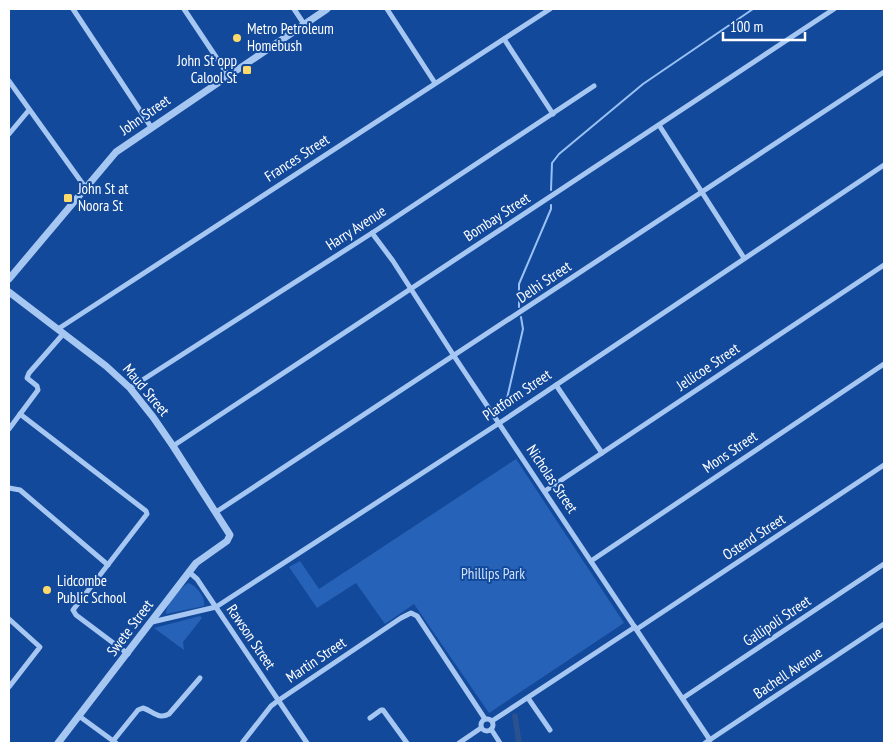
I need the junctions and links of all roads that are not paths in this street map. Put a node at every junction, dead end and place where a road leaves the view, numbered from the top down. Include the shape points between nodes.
1 (73, 9) edge
2 (184, 9) edge
3 (294, 9) edge
4 (328, 9) edge
5 (387, 9) edge
6 (550, 9) edge
7 (834, 9) edge
8 (304, 24) junction
9 (504, 39) junction
10 (884, 72) edge
11 (228, 75) junction
12 (9, 81) edge
13 (435, 83) junction
14 (594, 86) dead end
15 (29, 110) junction
16 (553, 114) junction
17 (659, 125) junction
18 (151, 127) junction
19 (9, 134) edge
20 (884, 165) edge
21 (85, 187) junction
22 (702, 192) junction
23 (372, 232) junction
24 (744, 258) junction
25 (884, 265) edge
26 (9, 279) edge
27 (411, 289) junction
28 (9, 292) edge
29 (61, 331) junction
30 (454, 356) junction
31 (884, 364) edge
32 (556, 385) junction
33 (130, 388) junction
34 (20, 414) junction
35 (498, 423) junction
36 (9, 429) edge
37 (174, 446) junction
38 (602, 453) junction
39 (884, 465) edge
40 (9, 488) edge
41 (545, 491) junction
42 (216, 512) junction
43 (230, 535) joint
44 (591, 561) junction
45 (884, 564) edge
46 (108, 565) junction
47 (189, 572) junction
48 (216, 607) junction
49 (9, 619) edge
50 (152, 622) junction
51 (884, 624) edge
52 (636, 628) junction
53 (128, 654) junction
54 (200, 678) dead end
55 (9, 687) edge
56 (528, 698) junction
57 (683, 698) junction
58 (279, 700) junction
59 (79, 716) junction
60 (370, 718) dead end
61 (484, 719) junction
62 (492, 721) junction
63 (482, 728) junction
64 (491, 729) junction
65 (550, 730) dead end
66 (115, 742) edge
67 (708, 742) edge
68 (58, 743) edge
69 (242, 743) edge
70 (308, 743) edge
71 (407, 743) edge
72 (459, 743) edge
73 (500, 743) edge

1 - 18 street
2 - 11 street
3 - 8 street
4 - 8 street, John Street
5 - 13 street
6 - 9 street, Frances Street
7 - 17 street, Bombay Street
8 - 11 street, John Street
9 - 13 street, Frances Street
9 - 16 street
10 - 22 street, Delhi Street
11 - 18 street, John Street
12 - 15 street
13 - 29 street, Frances Street
14 - 16 street, Harry Avenue
15 - 19 street
15 - 21 street
16 - 23 street, Harry Avenue
17 - 22 street
17 - 27 street, Bombay Street
18 - 21 street, John Street via 116,152
20 - 24 street, Platform Street
21 - 26 street, John Street
22 - 24 street
22 - 30 street, Delhi Street
23 - 27 street, Nicholas Street
23 - 33 street, Harry Avenue
24 - 32 street, Platform Street
25 - 38 street, Jellicoe Street
27 - 30 street, Nicholas Street
27 - 37 street, Bombay Street
28 - 29 street, Maud Street
29 - 33 street, Maud Street via 111,369
29 - 34 street, Frances Street via 27,376 38,388
30 - 35 street, Nicholas Street
30 - 42 street, Delhi Street
31 - 44 street, Mons Street
32 - 35 street, Platform Street
32 - 38 street
33 - 37 street, Maud Street
34 - 36 street
34 - 46 street via 146,511 147,514
35 - 41 street, Nicholas Street
35 - 48 street, Platform Street
37 - 42 street, Maud Street
38 - 41 street, Jellicoe Street
39 - 52 street, Ostend Street
40 - 46 street via 20,490
41 - 44 street, Nicholas Street
42 - 43 street, Maud Street
43 - 47 street, Swete Street
44 - 52 street, Nicholas Street
45 - 57 street, Gallipoli Street
46 - 53 street via 73,610
47 - 48 street, Rawson Street
47 - 50 street, Swete Street
48 - 50 street, Platform Street
48 - 58 street, Rawson Street
49 - 55 street via 40,647
50 - 53 street, Swete Street
51 - 67 street, Bachell Avenue
52 - 56 street, Ostend Street
52 - 57 street, Nicholas Street
53 - 59 street, Swete Street
54 - 66 street via 164,717 148,709 138,710
56 - 62 street, Ostend Street
56 - 65 street
57 - 67 street, Nicholas Street
58 - 61 street, Martin Street via 411,613 417,616
58 - 69 street, Martin Street
58 - 70 street, Rawson Street
59 - 66 street
59 - 68 street, Swete Street
60 - 71 street via 383,710
61 - 62 street
61 - 63 street
62 - 64 street
63 - 64 street via 486,731
63 - 72 street
64 - 73 street

